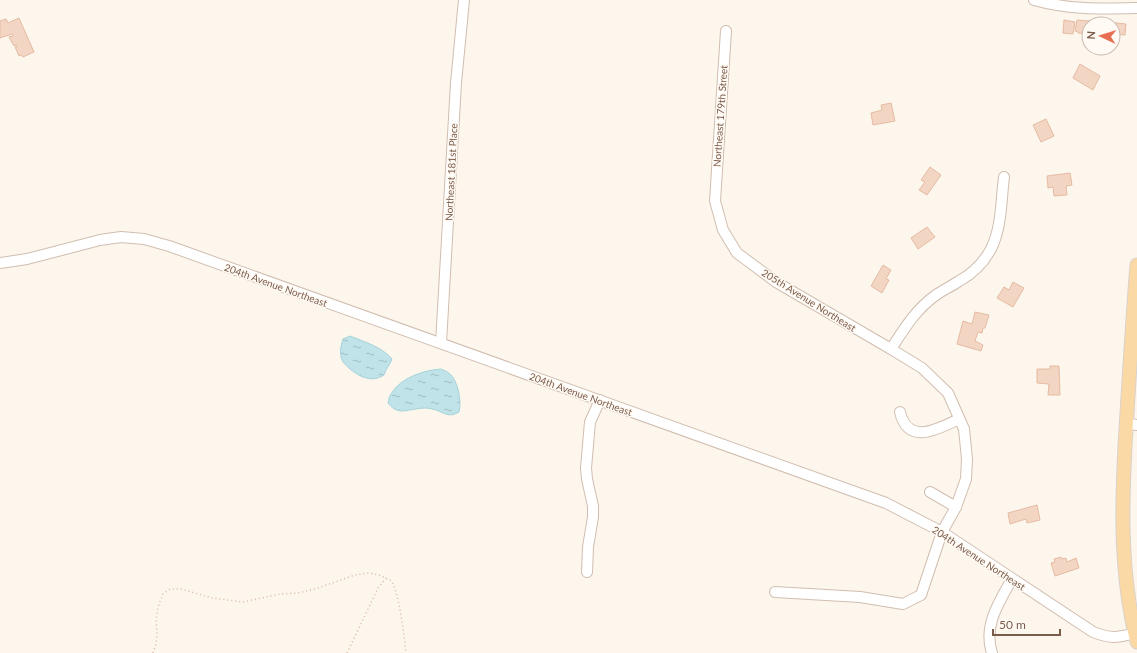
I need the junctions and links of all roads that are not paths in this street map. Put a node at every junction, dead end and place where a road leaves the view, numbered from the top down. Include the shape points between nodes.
1 (464, 0) edge
2 (1034, 0) edge
3 (1137, 8) edge
4 (726, 31) dead end
5 (1004, 177) dead end
6 (715, 201) joint
7 (0, 263) edge
8 (1137, 265) edge
9 (441, 343) junction
10 (891, 349) junction
11 (600, 400) junction
12 (900, 412) dead end
13 (959, 418) junction
14 (1132, 424) edge
15 (930, 492) dead end
16 (956, 508) junction
17 (942, 532) junction
18 (587, 572) dead end
19 (1012, 579) junction
20 (775, 592) dead end
21 (1136, 638) edge
22 (992, 653) edge

1 - 9 street, Northeast 181st Place via 456,83
2 - 3 street via 1075,8
4 - 6 street, Northeast 179th Street
5 - 10 street via 998,227 986,256 976,269 936,295 914,314
6 - 10 street, 205th Avenue Northeast via 723,230 737,253 776,282
7 - 9 street, 204th Avenue Northeast via 100,240 121,237 144,239
8 - 14 main road
9 - 11 street, 204th Avenue Northeast
10 - 13 street, 205th Avenue Northeast via 922,368 948,393
11 - 17 street, 204th Avenue Northeast via 886,503
11 - 18 street via 590,422 586,468 593,506
12 - 13 street via 906,426 922,432 935,430
13 - 16 street, 205th Avenue Northeast via 964,429 968,459 966,479
14 - 21 main road via 1122,499 1125,568
15 - 16 street
16 - 17 street, 205th Avenue Northeast
17 - 19 street, 204th Avenue Northeast
17 - 20 street, 205th Avenue Northeast via 921,595 903,604 860,597
19 - 21 street, 204th Avenue Northeast via 1093,632 1106,637
19 - 22 street via 991,622 989,643

